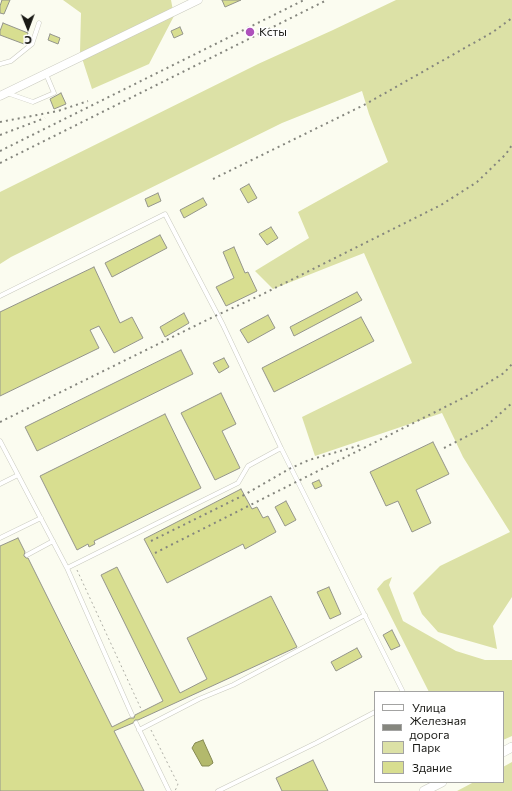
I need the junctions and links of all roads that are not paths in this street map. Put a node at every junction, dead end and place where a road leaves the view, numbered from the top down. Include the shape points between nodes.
1 (198, 0) edge
2 (39, 22) dead end
3 (0, 64) edge
4 (46, 74) junction
5 (3, 95) edge
6 (0, 296) edge
7 (0, 441) edge
8 (281, 448) junction
9 (18, 475) junction
10 (0, 484) edge
11 (41, 518) junction
12 (0, 538) edge
13 (53, 542) junction
14 (27, 555) dead end
15 (67, 568) junction
16 (365, 616) junction
17 (402, 691) edge
18 (374, 713) edge
19 (132, 715) dead end
20 (136, 723) dead end
21 (139, 730) junction
22 (440, 783) edge
23 (169, 791) edge
24 (218, 791) edge
25 (424, 791) edge

1 - 4 street
2 - 3 lane via 32,44 11,61
4 - 5 street
4 - 5 lane via 54,93 34,102
6 - 8 lane via 165,214 223,326
7 - 9 lane
8 - 15 lane via 248,466 238,483
8 - 16 lane
9 - 10 lane
9 - 11 lane
11 - 12 lane
11 - 13 lane
13 - 14 lane
13 - 15 lane
15 - 19 lane
16 - 17 lane
16 - 21 lane via 233,685 199,699
18 - 24 lane
20 - 21 lane
21 - 23 lane
22 - 25 street

